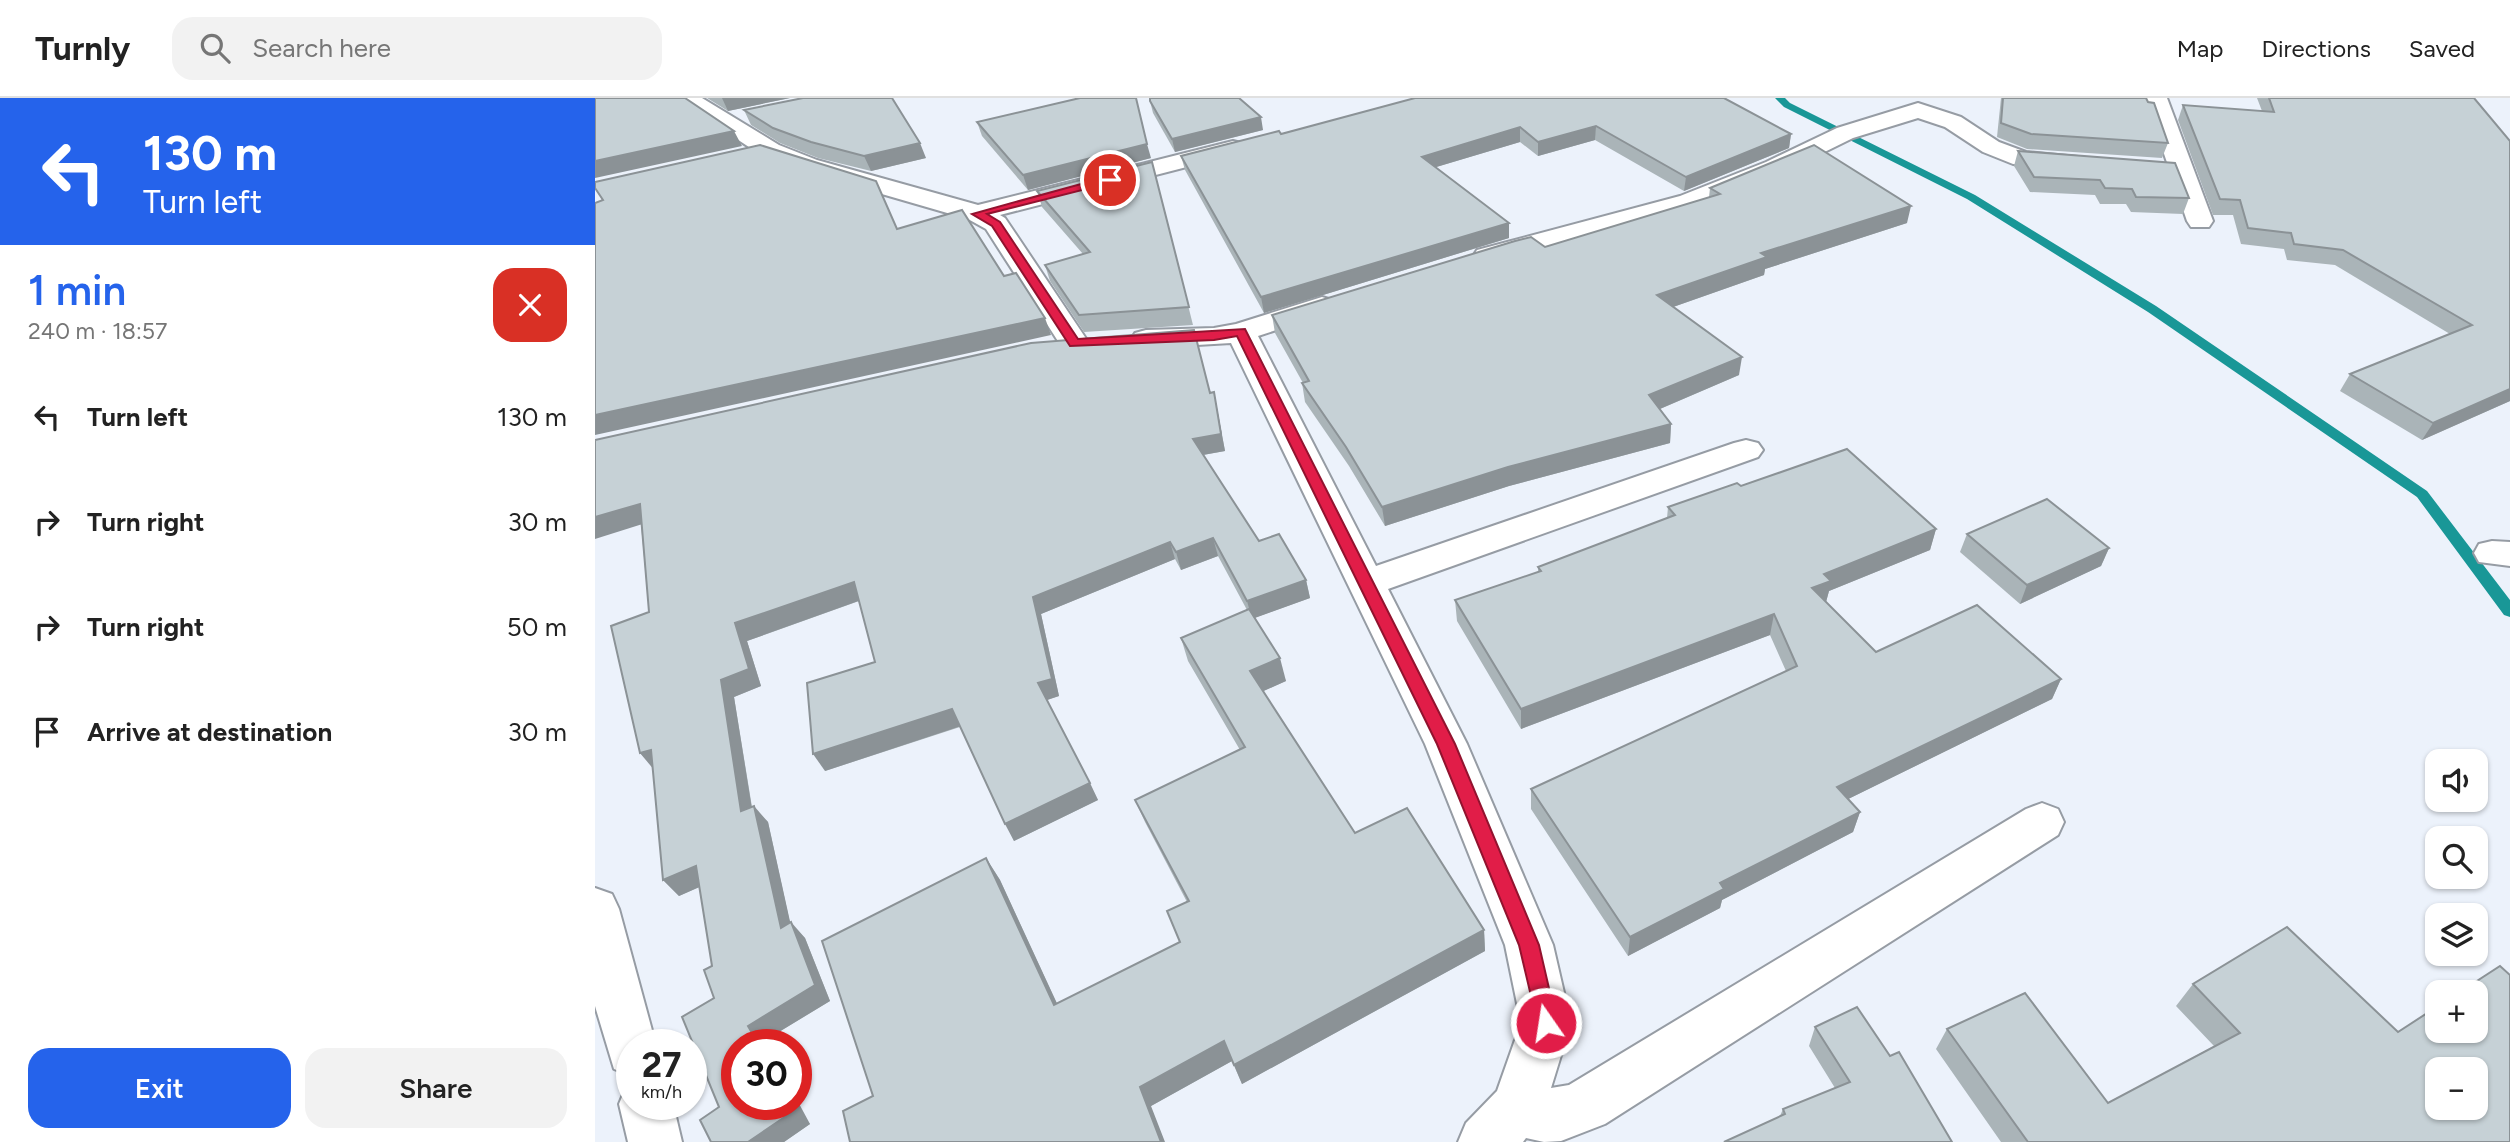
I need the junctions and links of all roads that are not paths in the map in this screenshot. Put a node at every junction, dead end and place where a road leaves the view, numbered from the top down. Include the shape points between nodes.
1 (686, 98) edge
2 (2156, 98) edge
3 (759, 114) edge
4 (722, 122) junction
5 (1256, 142) edge
6 (770, 150) junction
7 (732, 158) edge
8 (2089, 163) edge
9 (2155, 167) edge
10 (2181, 169) junction
11 (977, 214) junction
12 (2200, 221) dead end
13 (1465, 262) edge
14 (1347, 298) edge
15 (1241, 332) junction
16 (1746, 450) dead end
17 (1367, 583) junction
18 (2042, 822) dead end
19 (595, 909) edge
20 (626, 1029) edge
21 (1518, 1108) junction
22 (650, 1120) edge
23 (655, 1142) edge
24 (1485, 1142) edge

1 - 4 street
2 - 10 street
3 - 4 street
4 - 6 street
5 - 11 street
6 - 7 street
6 - 11 street
8 - 13 street via 2022,159 1991,147 1954,122 1919,110 1845,134 1689,201
9 - 10 street
10 - 12 street
11 - 15 street via 996,224 1084,343
14 - 15 street
15 - 17 street
16 - 17 street
17 - 21 street via 1446,744 1529,945 1546,1023
18 - 21 street via 1586,1105 1565,1115 1536,1116
19 - 20 street
21 - 24 street
22 - 23 street

